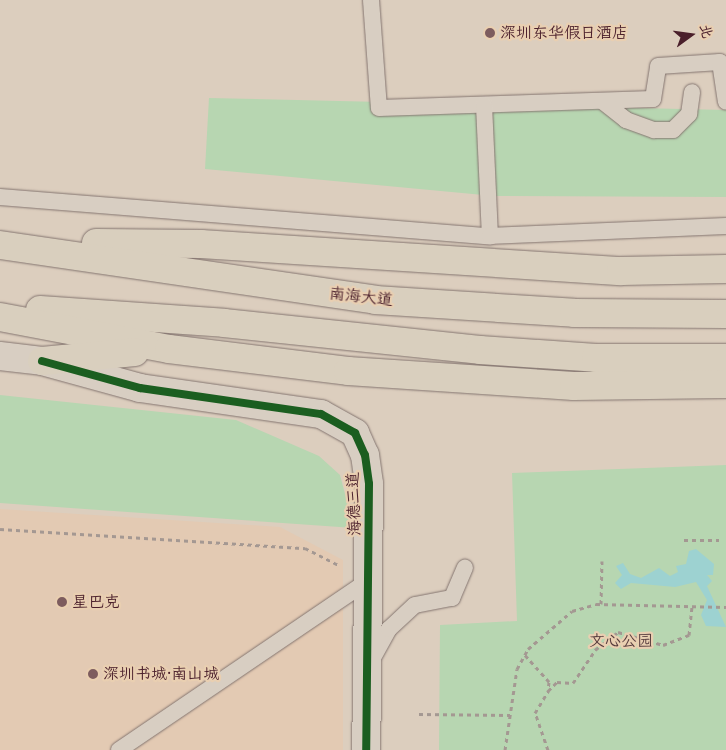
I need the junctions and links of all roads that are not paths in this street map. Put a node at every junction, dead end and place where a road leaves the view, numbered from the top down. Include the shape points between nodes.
1 (371, 0) edge
2 (692, 92) dead end
3 (602, 101) junction
4 (726, 102) edge
5 (484, 105) junction
6 (0, 197) edge
7 (726, 226) edge
8 (490, 236) junction
9 (0, 244) edge
10 (726, 268) edge
11 (0, 308) edge
12 (726, 314) edge
13 (0, 317) edge
14 (169, 349) junction
15 (0, 356) edge
16 (726, 358) edge
17 (42, 361) junction
18 (726, 384) edge
19 (465, 568) dead end
20 (368, 581) junction
21 (367, 669) junction
22 (119, 750) edge
23 (366, 750) edge

1 - 5 lane via 380,108
2 - 3 lane via 689,114 673,130 654,130 626,120
3 - 4 lane via 653,100 658,66 720,62
3 - 5 lane
5 - 8 lane
6 - 8 lane
7 - 8 lane
9 - 10 main road via 201,244 622,271
9 - 12 main road, 南海大道 via 342,296 487,308
11 - 16 main road via 224,323 480,350 596,358
13 - 14 main road
14 - 17 main road
14 - 18 main road via 478,382 574,386
15 - 17 street, 海德三道
17 - 20 street, 海德三道 via 140,388 296,409 339,421 355,433 365,455
19 - 21 lane via 452,598 415,605 389,630
20 - 21 street, 海德三道
20 - 22 lane
21 - 23 street, 海德三道

